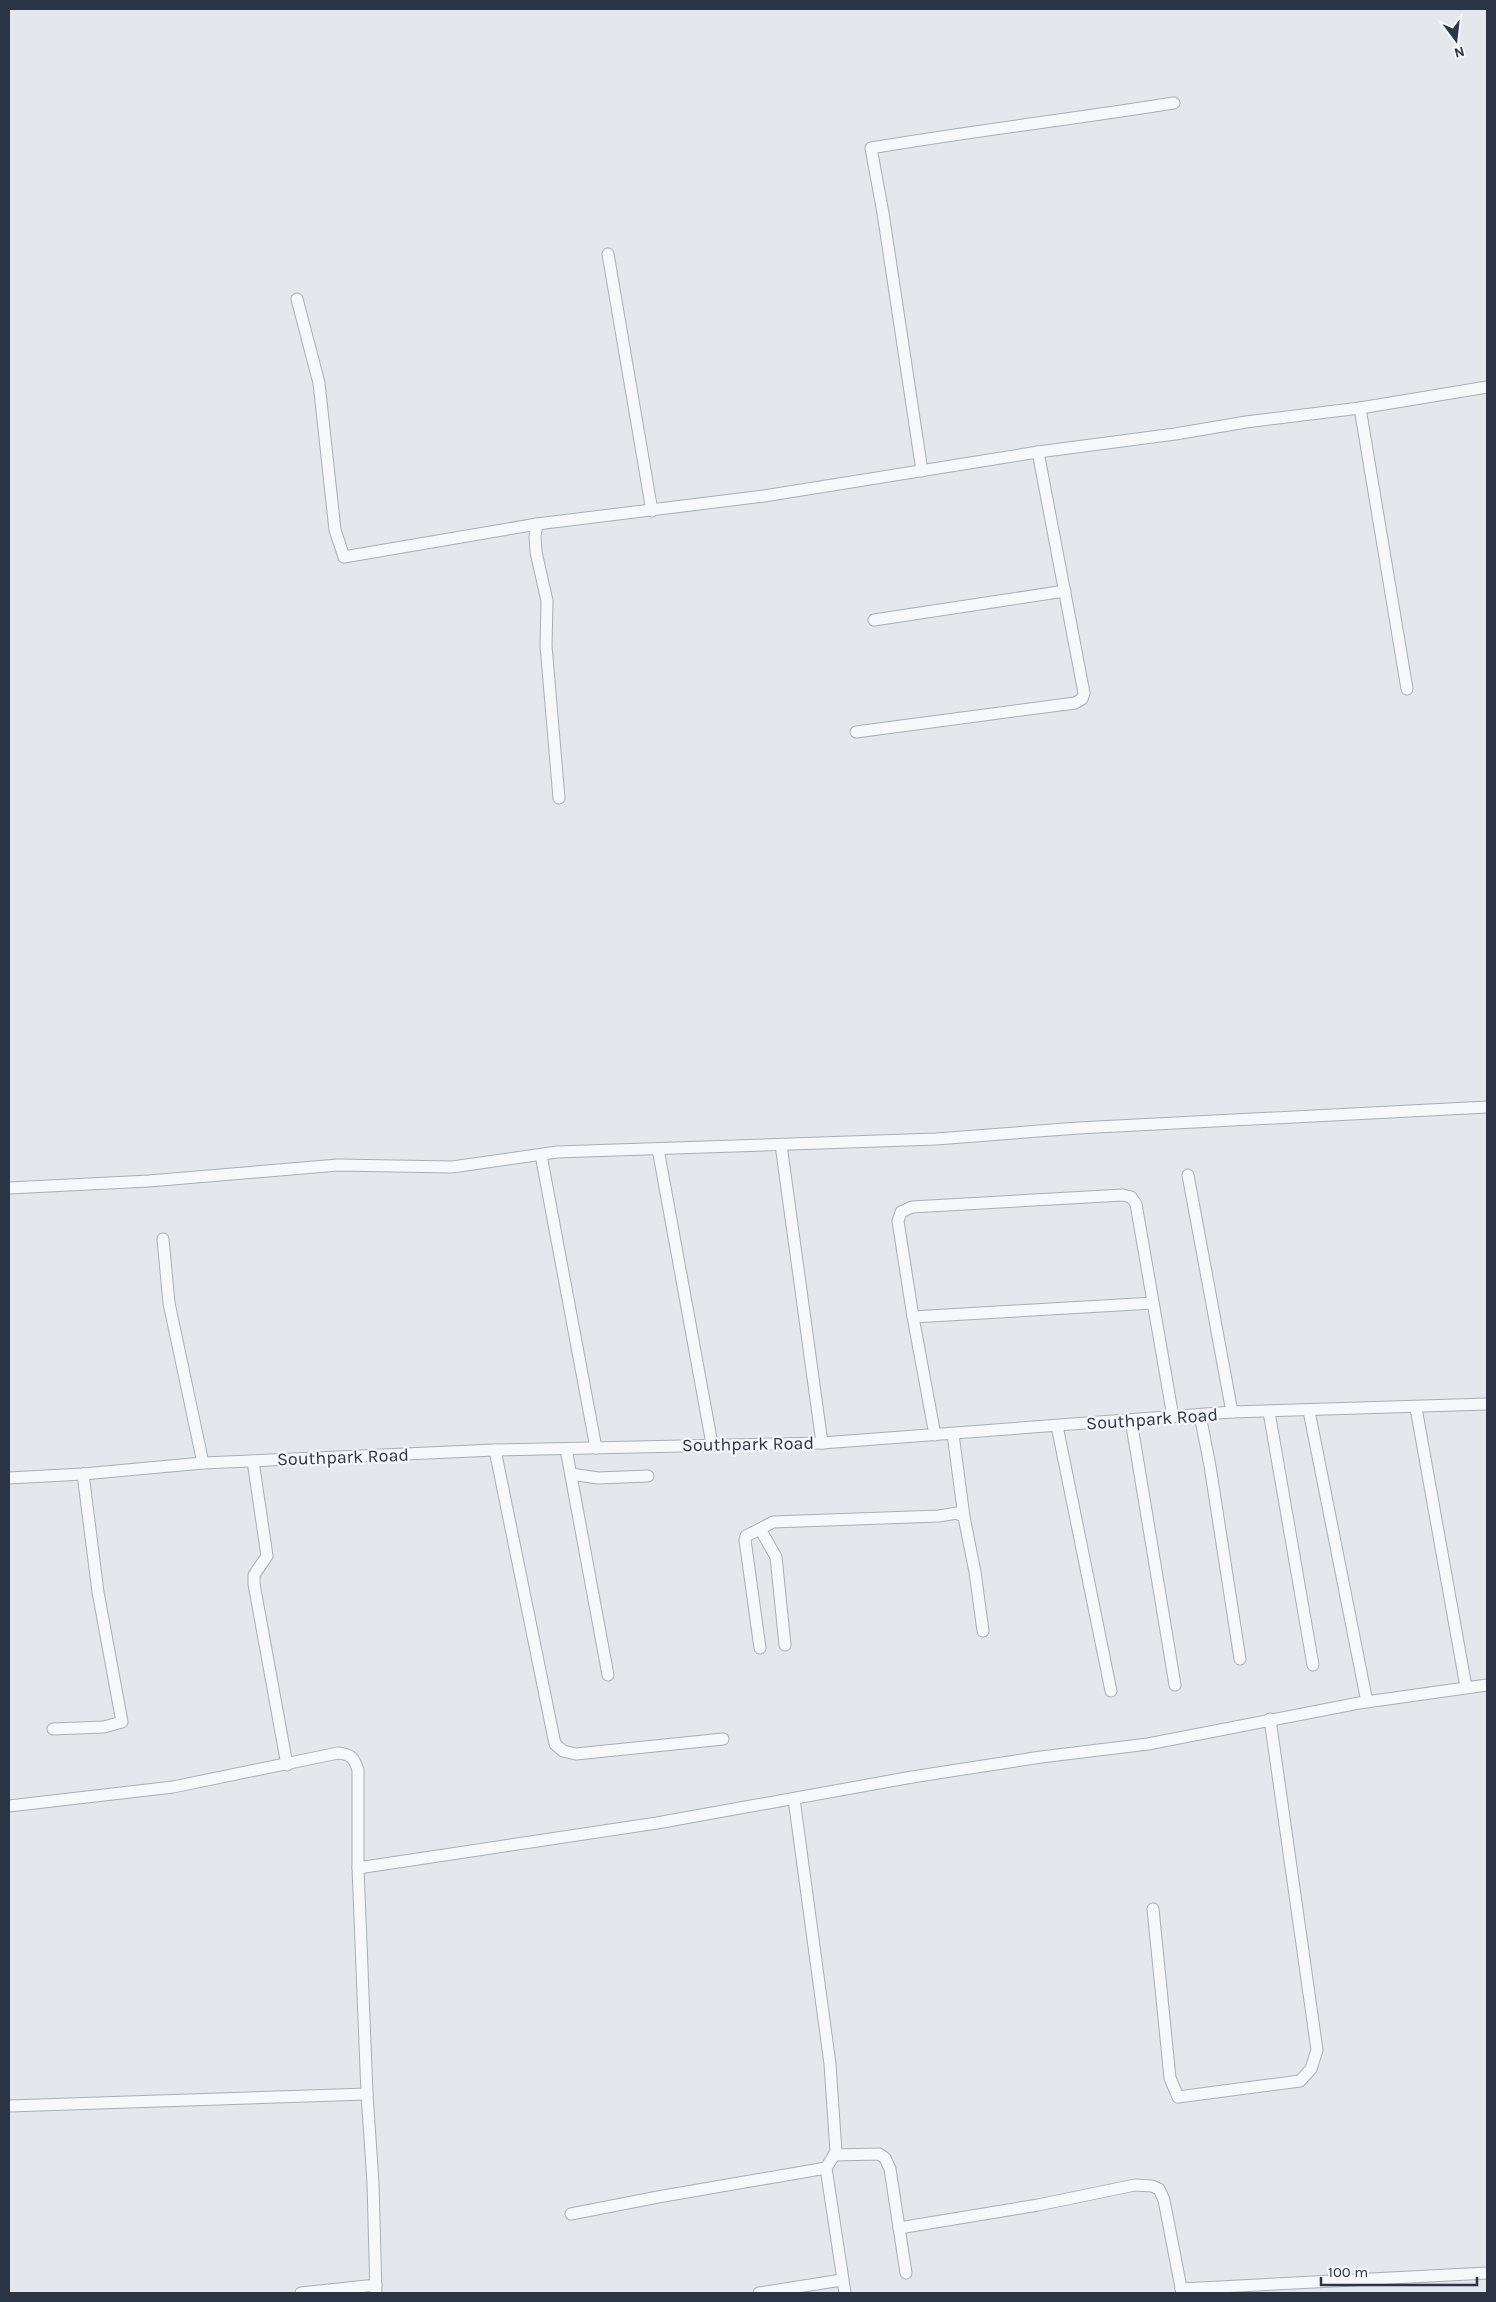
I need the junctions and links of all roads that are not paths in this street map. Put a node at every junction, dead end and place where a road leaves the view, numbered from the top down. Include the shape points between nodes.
1 (1174, 103) dead end
2 (608, 254) dead end
3 (297, 300) dead end
4 (1487, 387) edge
5 (1360, 408) junction
6 (1038, 452) junction
7 (922, 470) junction
8 (652, 511) junction
9 (537, 524) junction
10 (1065, 591) junction
11 (874, 620) dead end
12 (1407, 689) dead end
13 (856, 732) dead end
14 (559, 798) dead end
15 (1487, 1107) edge
16 (781, 1145) junction
17 (658, 1149) junction
18 (541, 1155) junction
19 (1188, 1175) dead end
20 (9, 1188) edge
21 (163, 1239) dead end
22 (1153, 1303) junction
23 (912, 1317) junction
24 (1487, 1404) edge
25 (1416, 1408) junction
26 (1309, 1411) junction
27 (1232, 1412) junction
28 (1270, 1412) junction
29 (1200, 1415) junction
30 (1173, 1417) junction
31 (1131, 1420) junction
32 (1057, 1426) junction
33 (953, 1434) junction
34 (935, 1435) junction
35 (822, 1443) junction
36 (712, 1444) junction
37 (596, 1448) junction
38 (566, 1449) junction
39 (495, 1450) junction
40 (253, 1461) junction
41 (203, 1463) junction
42 (83, 1474) junction
43 (571, 1474) junction
44 (648, 1476) dead end
45 (9, 1478) edge
46 (964, 1517) junction
47 (760, 1529) junction
48 (983, 1632) dead end
49 (785, 1645) dead end
50 (760, 1648) dead end
51 (1240, 1659) dead end
52 (1313, 1665) dead end
53 (608, 1675) dead end
54 (1175, 1685) dead end
55 (1487, 1685) edge
56 (1466, 1687) junction
57 (1111, 1691) dead end
58 (1367, 1702) junction
59 (1270, 1719) junction
60 (53, 1729) dead end
61 (723, 1739) dead end
62 (287, 1765) junction
63 (794, 1799) junction
64 (9, 1806) edge
65 (358, 1868) junction
66 (1153, 1909) dead end
67 (367, 2094) junction
68 (9, 2106) edge
69 (834, 2155) junction
70 (826, 2168) junction
71 (571, 2214) dead end
72 (899, 2228) junction
73 (906, 2273) dead end
74 (1487, 2273) edge
75 (842, 2280) junction
76 (376, 2289) edge
77 (1182, 2291) edge
78 (301, 2293) edge
79 (759, 2293) edge
80 (845, 2293) edge

1 - 7 street via 871,148
2 - 8 street
3 - 9 street via 319,382 335,530 344,557
4 - 5 street
5 - 6 street
5 - 12 street
6 - 7 street
6 - 10 street
7 - 8 street
8 - 9 street
9 - 14 street via 536,552 547,601 546,646
10 - 11 street
10 - 13 street via 1084,693 1082,700
15 - 16 street
16 - 17 street
16 - 35 street
17 - 18 street
17 - 36 street
18 - 20 street via 452,1167 338,1165
18 - 37 street
19 - 27 street
21 - 41 street via 169,1303
22 - 23 street
22 - 23 street via 1136,1204 1131,1197 912,1207 901,1212 898,1221
22 - 30 street
23 - 34 street
24 - 25 street, Southpark Road
25 - 26 street, Southpark Road
25 - 56 street
26 - 28 street, Southpark Road
26 - 58 street
27 - 28 street, Southpark Road
27 - 29 street, Southpark Road
28 - 52 street
29 - 30 street, Southpark Road
29 - 51 street
30 - 31 street, Southpark Road
31 - 32 street, Southpark Road
31 - 54 street
32 - 33 street, Southpark Road
32 - 57 street
33 - 34 street, Southpark Road
33 - 46 street
34 - 35 street, Southpark Road
35 - 36 street, Southpark Road
36 - 37 street, Southpark Road
37 - 38 street, Southpark Road
38 - 39 street, Southpark Road
38 - 43 street
39 - 40 street, Southpark Road
39 - 61 street via 555,1744 563,1751 576,1754
40 - 41 street, Southpark Road
40 - 62 street via 267,1556 254,1575 254,1584
41 - 42 street, Southpark Road
42 - 45 street, Southpark Road
42 - 60 street via 98,1592 122,1722 104,1727
43 - 44 street via 598,1478
43 - 53 street
46 - 47 street via 957,1513 773,1522
46 - 48 street
47 - 49 street via 776,1557
47 - 50 street via 746,1536 745,1540
55 - 56 street
56 - 58 street
58 - 59 street
59 - 63 street via 1148,1744 912,1777
59 - 66 street via 1317,2050 1311,2069 1300,2081 1178,2097 1170,2078
62 - 64 street via 173,1787
62 - 65 street via 338,1754 348,1754 354,1760 358,1770
63 - 65 street
63 - 69 street via 830,2064
65 - 67 street
67 - 68 street
67 - 76 street
69 - 70 street
69 - 72 street via 879,2154 885,2158 890,2169
70 - 71 street
70 - 75 street
72 - 73 street
72 - 77 street via 1038,2206 1135,2185 1152,2186 1159,2189 1164,2200
74 - 77 street
75 - 79 street
75 - 80 street
76 - 78 street

